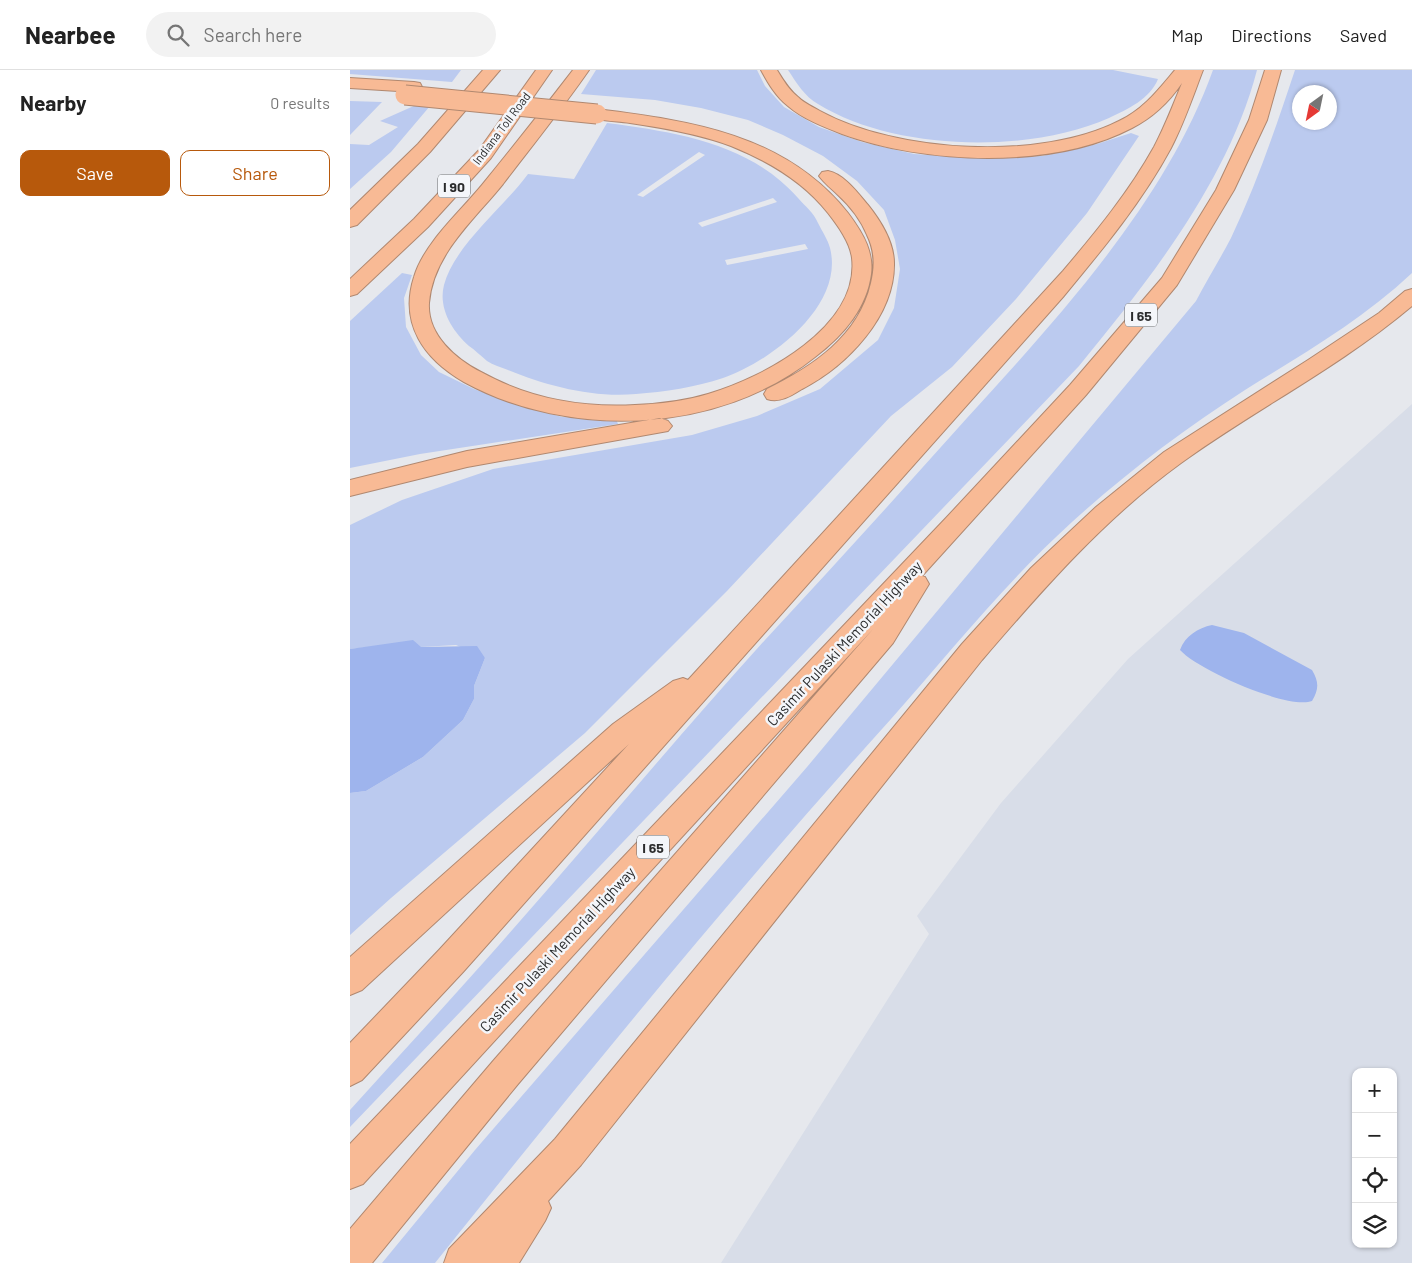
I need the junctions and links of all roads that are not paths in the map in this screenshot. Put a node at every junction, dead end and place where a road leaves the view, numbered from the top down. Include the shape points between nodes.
1 (492, 70) edge
2 (544, 70) edge
3 (581, 70) edge
4 (769, 70) edge
5 (1184, 70) edge
6 (1195, 70) edge
7 (1273, 70) edge
8 (350, 83) edge
9 (409, 91) junction
10 (350, 92) edge
11 (599, 109) junction
12 (350, 221) edge
13 (350, 290) edge
14 (1412, 294) edge
15 (350, 488) edge
16 (955, 524) junction
17 (728, 656) junction
18 (350, 979) edge
19 (350, 1068) edge
20 (568, 1152) junction
21 (350, 1170) edge
22 (350, 1259) edge
23 (463, 1263) edge
24 (497, 1263) edge

1 - 12 highway via 424,148
2 - 13 highway, Indiana Toll Road / I 90 via 485,154 421,223
3 - 11 highway via 442,246 424,276 418,306 425,333 445,359 480,382 521,399 574,410 622,413 674,408 749,386 790,366 823,341 846,316 858,288 863,259 835,206 808,180 781,163 717,135
4 - 5 highway via 778,86 796,104 824,120 897,143 983,152 1030,150 1109,132 1152,107
6 - 17 highway via 1162,147 1132,197 1101,238 1056,293
7 - 16 highway, Casimir Pulaski Memorial Highway / I 65 via 1258,120 1225,190 1170,281 1078,390
8 - 9 highway
9 - 10 highway
9 - 11 highway, bridge
11 - 15 highway via 690,118 726,127 796,154 839,184 876,232 885,260 880,291 867,322 843,349 811,375 728,412 467,459
14 - 20 highway via 1386,317 1316,365 1172,458 1105,513 1040,575 972,652
16 - 21 highway, Casimir Pulaski Memorial Highway / I 65
16 - 22 highway via 883,636 506,1072
17 - 18 highway via 623,732
17 - 19 highway
20 - 23 highway
20 - 24 highway

